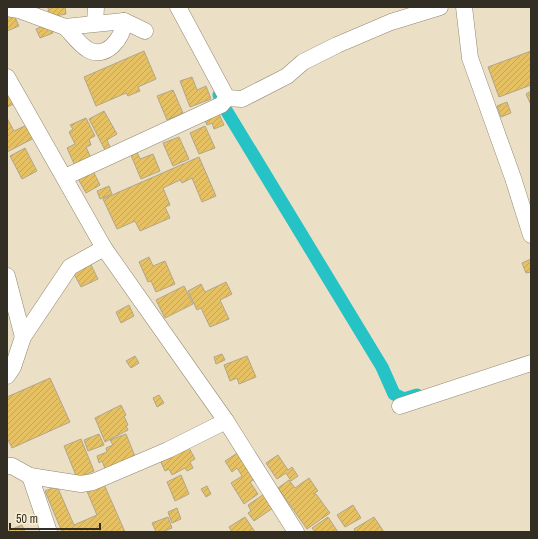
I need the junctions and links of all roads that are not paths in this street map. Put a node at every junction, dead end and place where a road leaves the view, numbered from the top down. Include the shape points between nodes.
1 (96, 7) edge
2 (178, 7) edge
3 (440, 7) edge
4 (464, 7) edge
5 (7, 8) edge
6 (124, 21) junction
7 (95, 23) junction
8 (65, 27) junction
9 (145, 30) dead end
10 (7, 77) edge
11 (225, 101) junction
12 (65, 177) junction
13 (531, 235) edge
14 (104, 248) junction
15 (7, 276) edge
16 (23, 337) junction
17 (531, 363) edge
18 (7, 376) edge
19 (400, 406) dead end
20 (226, 421) junction
21 (7, 466) edge
22 (30, 476) junction
23 (50, 532) edge
24 (296, 532) edge

1 - 7 street
2 - 11 street
3 - 11 street via 391,22 337,45 303,62 287,76 242,99
4 - 13 street via 470,58
5 - 8 street
6 - 7 street
6 - 8 street via 120,39 111,48 99,52 88,50
6 - 9 street
7 - 8 street
10 - 12 street
11 - 12 street
12 - 14 street
14 - 16 street via 70,267
14 - 20 street
15 - 16 street
16 - 18 street via 14,367
17 - 19 street
20 - 22 street via 94,482 81,484
20 - 24 street
21 - 22 street
22 - 23 street

